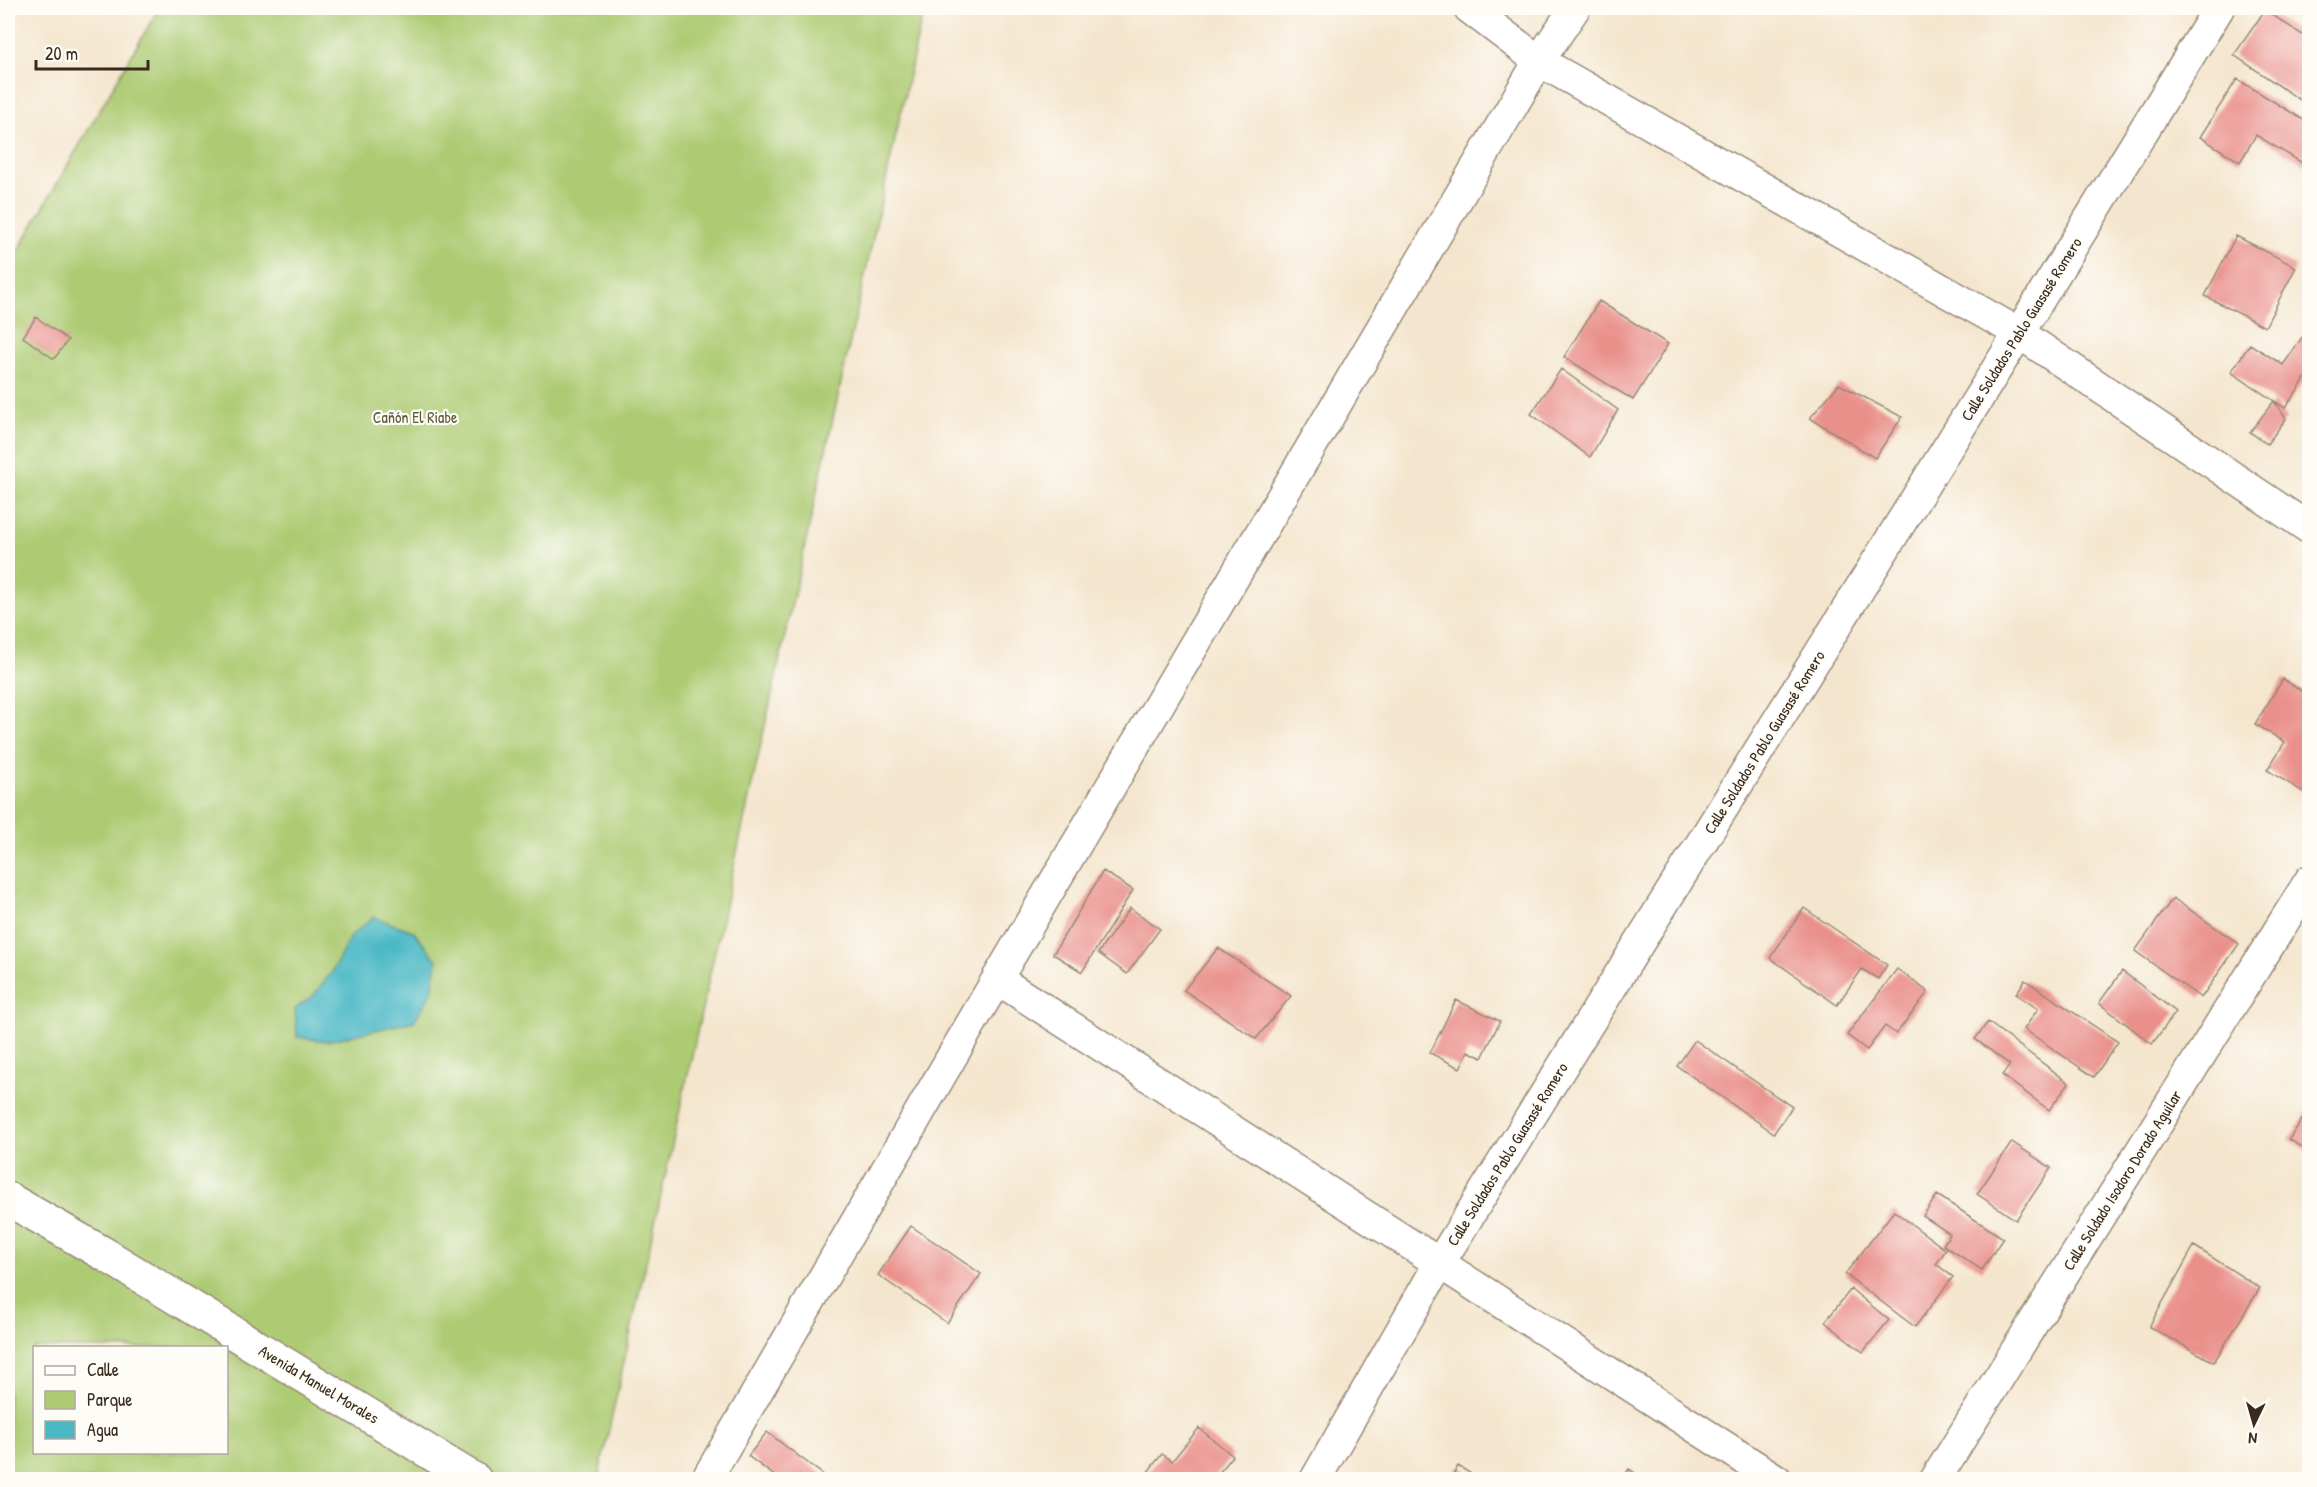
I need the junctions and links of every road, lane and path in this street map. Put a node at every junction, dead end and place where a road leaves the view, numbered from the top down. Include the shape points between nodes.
1 (1469, 8) edge
2 (1575, 8) edge
3 (2219, 8) edge
4 (1539, 61) junction
5 (2019, 333) junction
6 (2310, 529) edge
7 (2310, 880) edge
8 (997, 979) junction
9 (8, 1199) edge
10 (1439, 1264) junction
11 (475, 1479) edge
12 (706, 1479) edge
13 (1316, 1479) edge
14 (1777, 1479) edge
15 (1935, 1479) edge

1 - 4 street
2 - 4 street
3 - 5 street, Calle Soldados Pablo Guasasé Romero
4 - 5 street
4 - 8 street
5 - 6 street
5 - 10 street, Calle Soldados Pablo Guasasé Romero
7 - 15 street, Calle Soldado Isodoro Dorado Aguilar
8 - 10 street
8 - 12 street
9 - 11 street, Avenida Manuel Morales
10 - 13 street, Calle Soldados Pablo Guasasé Romero
10 - 14 street

